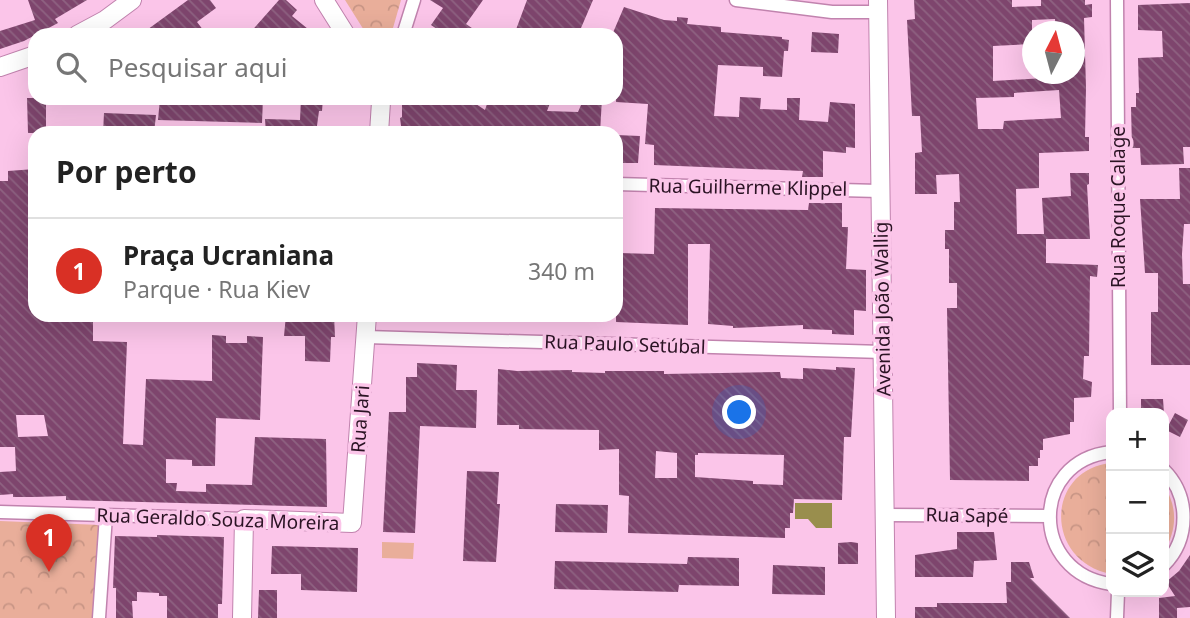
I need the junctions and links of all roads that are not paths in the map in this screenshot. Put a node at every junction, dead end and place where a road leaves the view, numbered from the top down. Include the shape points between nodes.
1 (132, 0) edge
2 (324, 0) edge
3 (414, 0) edge
4 (736, 0) edge
5 (1117, 0) edge
6 (878, 6) edge
7 (90, 28) edge
8 (342, 28) edge
9 (405, 28) edge
10 (28, 58) edge
11 (0, 68) edge
12 (381, 105) edge
13 (379, 126) edge
14 (623, 184) edge
15 (880, 191) junction
16 (367, 322) edge
17 (366, 337) junction
18 (883, 352) junction
19 (1119, 408) edge
20 (1106, 452) edge
21 (1165, 471) edge
22 (0, 512) edge
23 (106, 515) junction
24 (885, 515) junction
25 (1049, 516) junction
26 (244, 519) junction
27 (1187, 522) edge
28 (352, 523) joint
29 (1169, 560) edge
30 (1106, 583) edge
31 (1118, 597) edge
32 (99, 618) edge
33 (242, 618) edge
34 (886, 618) edge
35 (1117, 618) edge

1 - 7 main road
2 - 8 main road
3 - 9 street
4 - 6 street via 832,12
5 - 19 street, Rua Roque Calage
6 - 15 main road, Avenida João Wallig
10 - 11 main road
12 - 13 main road
14 - 15 street, Rua Guilherme Klippel
15 - 18 main road, Avenida João Wallig
16 - 17 main road, Rua Jari
17 - 18 street, Rua Paulo Setúbal
17 - 28 main road, Rua Jari
18 - 24 main road, Avenida João Wallig
20 - 25 street via 1079,462 1063,477
21 - 27 street via 1182,500
22 - 23 street, Rua Geraldo Souza Moreira
23 - 26 street, Rua Geraldo Souza Moreira
23 - 32 street
24 - 25 street, Rua Sapé
24 - 34 main road, Avenida João Wallig
25 - 30 street via 1052,538 1062,557 1077,573
26 - 28 main road, Rua Geraldo Souza Moreira
26 - 33 main road
27 - 29 street
31 - 35 street

